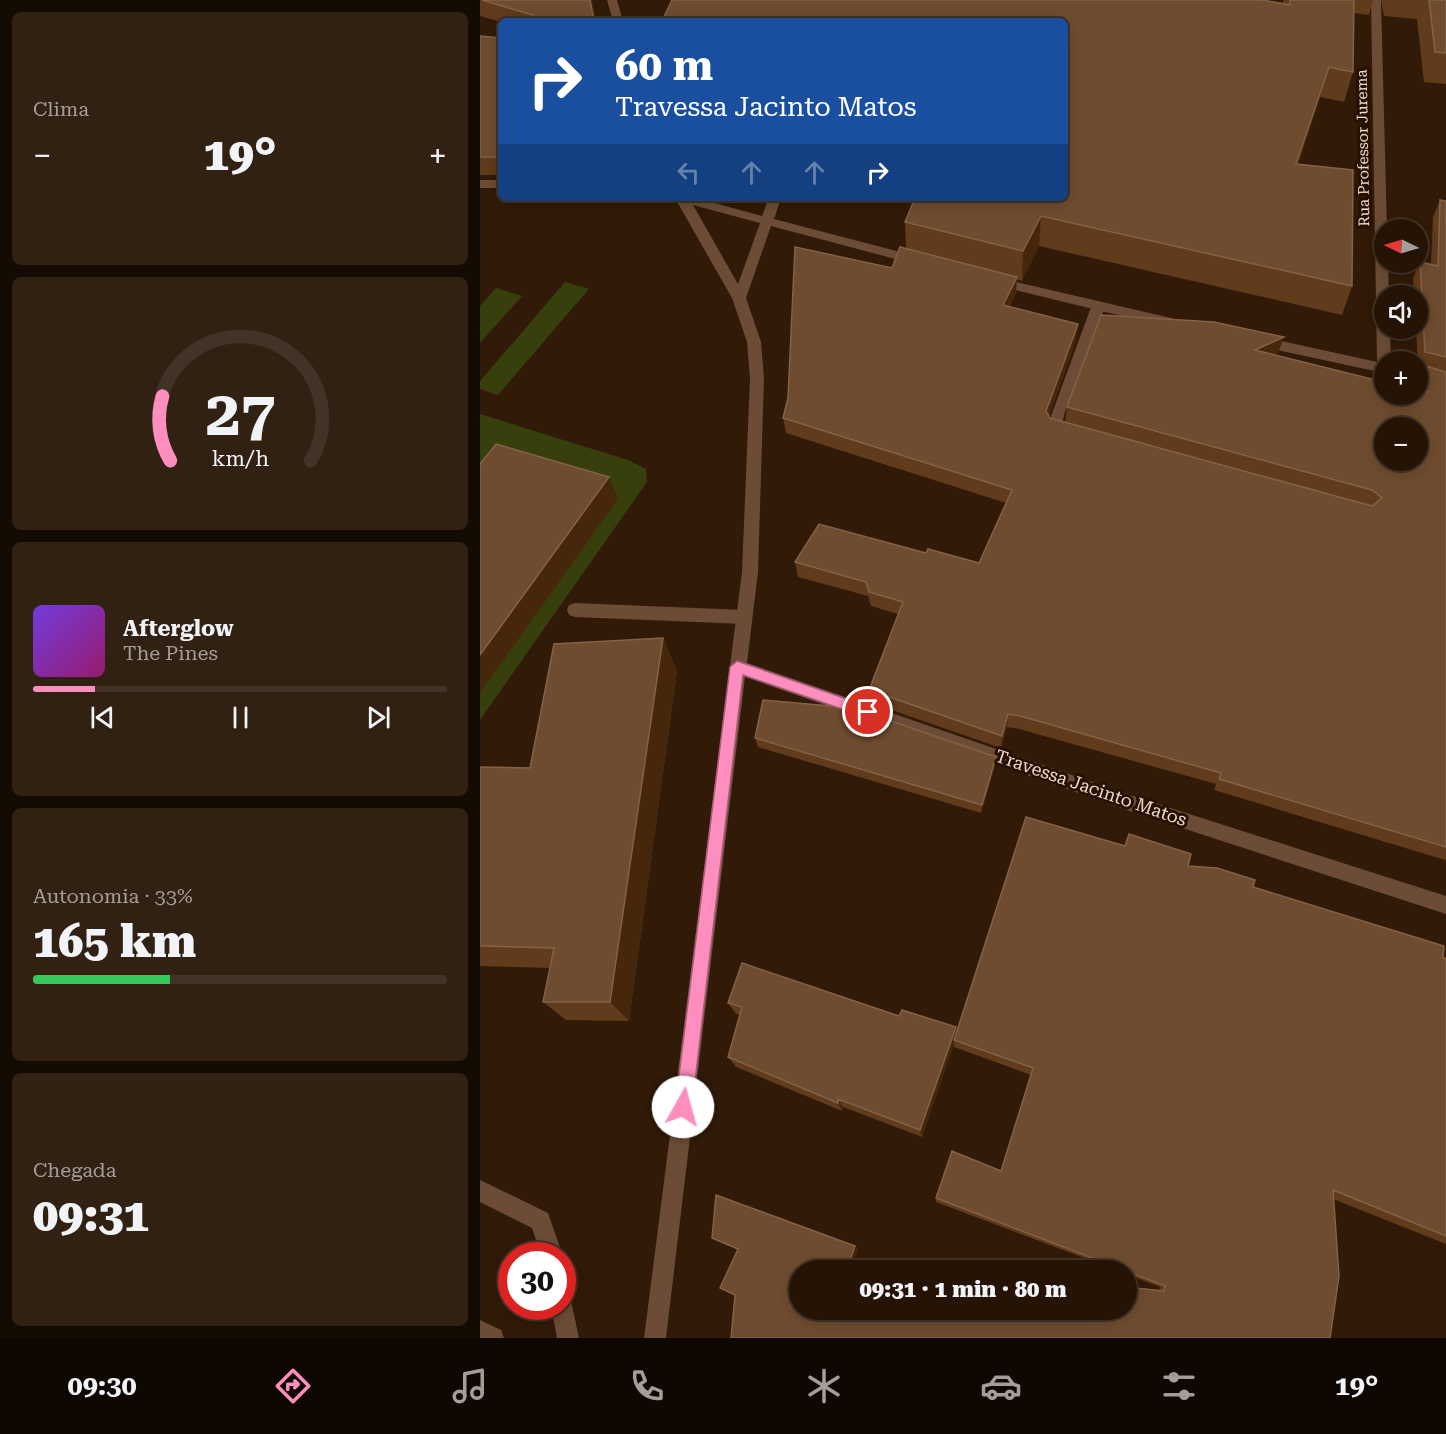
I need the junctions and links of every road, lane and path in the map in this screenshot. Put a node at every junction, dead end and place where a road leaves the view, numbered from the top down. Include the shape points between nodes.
1 (612, 0) edge
2 (1376, 0) edge
3 (617, 18) edge
4 (480, 184) edge
5 (498, 184) edge
6 (684, 201) edge
7 (692, 201) edge
8 (774, 201) edge
9 (766, 223) junction
10 (926, 263) edge
11 (984, 278) edge
12 (739, 298) junction
13 (1098, 307) junction
14 (1190, 327) edge
15 (1247, 339) edge
16 (1384, 351) edge
17 (1374, 366) edge
18 (1428, 378) edge
19 (1446, 382) edge
20 (1077, 435) edge
21 (575, 610) dead end
22 (744, 617) junction
23 (737, 667) junction
24 (1446, 905) edge
25 (480, 1191) edge
26 (547, 1242) edge
27 (565, 1320) edge
28 (480, 1331) edge
29 (494, 1338) edge
30 (568, 1338) edge
31 (655, 1338) edge

1 - 3 street
2 - 16 street, Rua Professor Jurema
4 - 5 street
6 - 12 street
7 - 9 street
8 - 9 street
9 - 10 street
9 - 12 street
11 - 13 street
12 - 22 street via 754,342 757,378 750,572
13 - 14 street
13 - 20 street via 1054,427
15 - 17 street
18 - 19 street
21 - 22 street
22 - 23 street
23 - 24 street, Travessa Jacinto Matos via 1119,799
23 - 31 street
25 - 26 street via 540,1221
27 - 30 street
28 - 29 street

